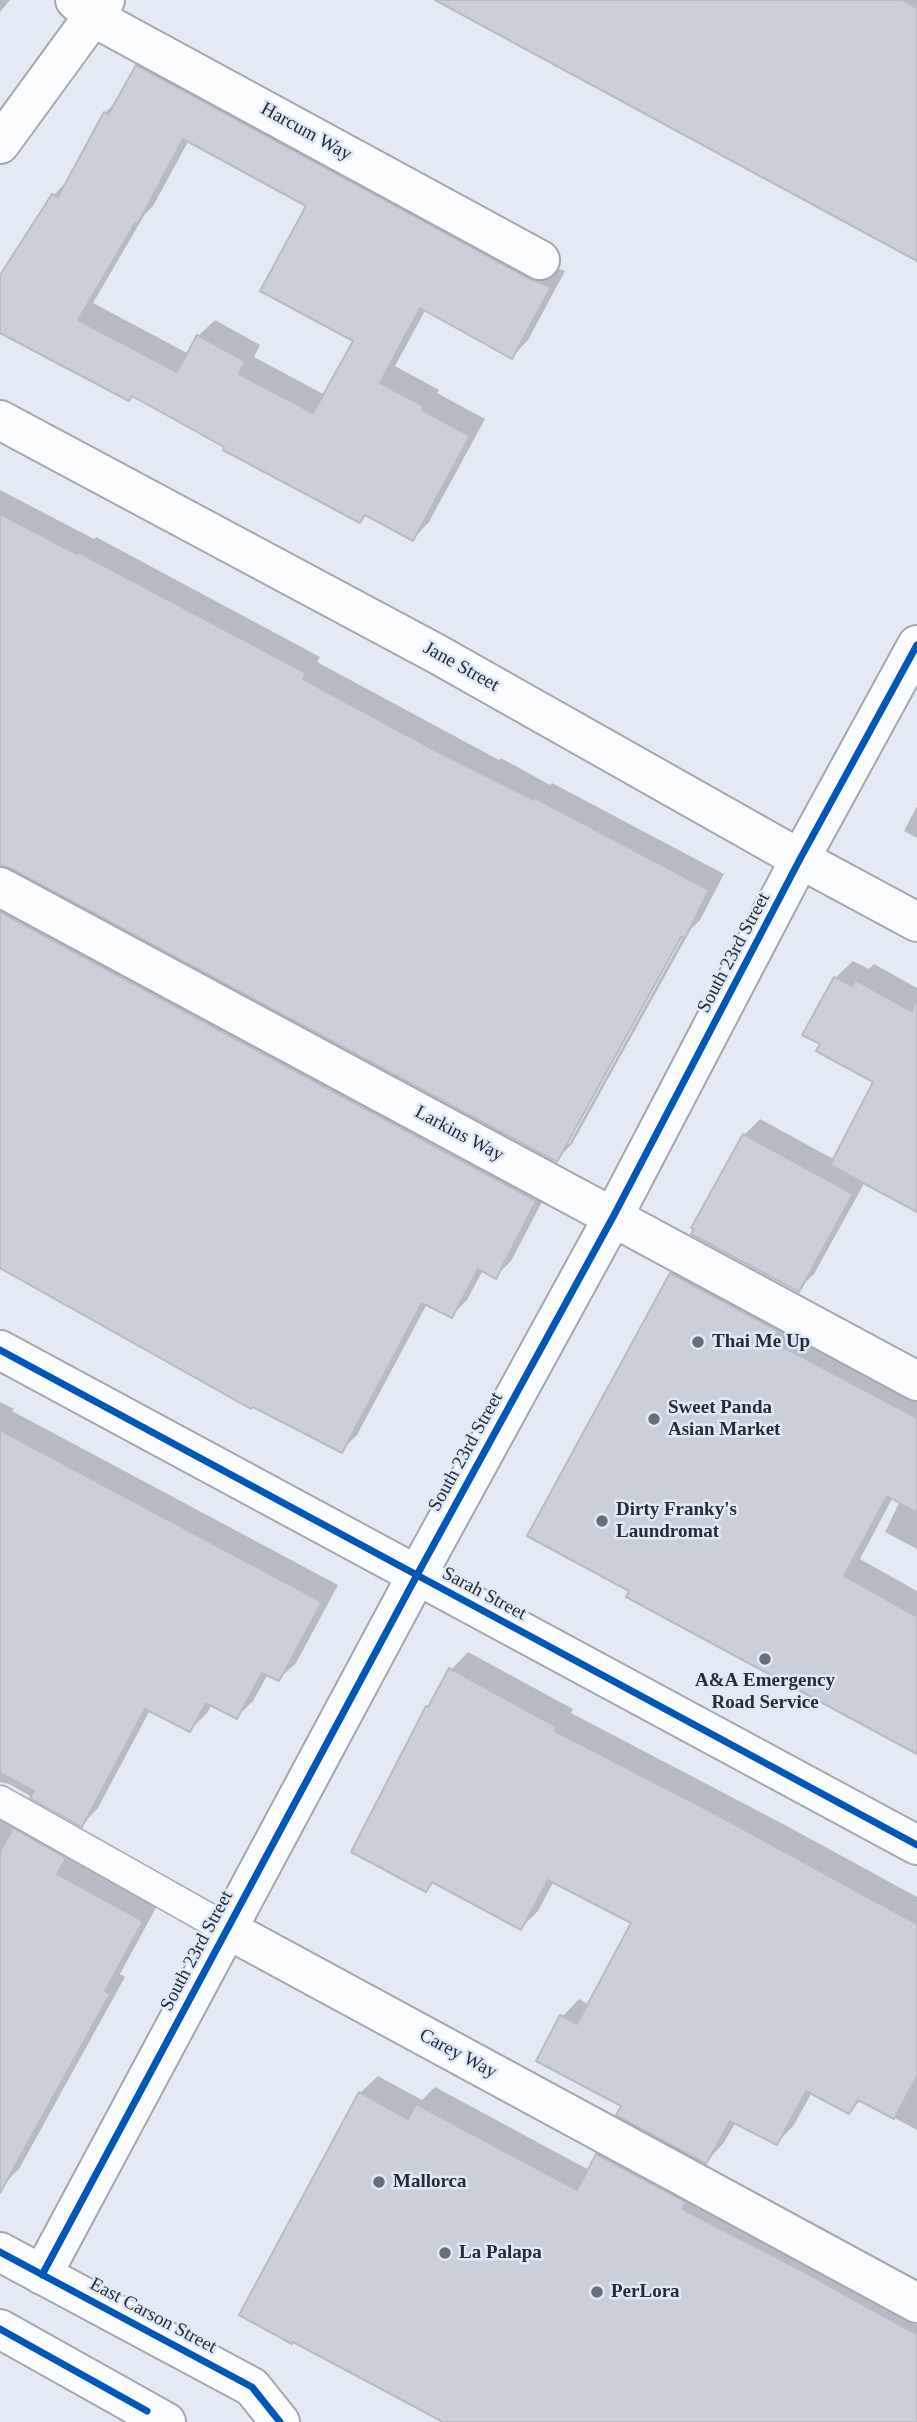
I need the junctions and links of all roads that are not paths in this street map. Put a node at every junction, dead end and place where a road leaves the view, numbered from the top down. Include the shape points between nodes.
1 (91, 6) edge
2 (0, 144) edge
3 (540, 260) dead end
4 (0, 420) edge
5 (917, 645) edge
6 (800, 859) junction
7 (0, 887) edge
8 (917, 922) edge
9 (613, 1217) junction
10 (0, 1350) edge
11 (917, 1381) edge
12 (417, 1575) junction
13 (0, 1801) edge
14 (917, 1845) edge
15 (227, 1929) junction
16 (0, 2252) edge
17 (42, 2275) junction
18 (917, 2303) edge
19 (4, 2340) edge
20 (157, 2418) edge
21 (280, 2422) edge

1 - 2 street
1 - 3 street, Harcum Way
4 - 6 street, Jane Street via 437,654
5 - 6 street, South 23rd Street
6 - 8 street, Jane Street
6 - 9 street, South 23rd Street
7 - 9 street, Larkins Way
9 - 11 street, Larkins Way
9 - 12 street, South 23rd Street
10 - 12 street, Sarah Street
12 - 14 street, Sarah Street
12 - 15 street, South 23rd Street
13 - 15 lane, Carey Way
15 - 17 street, South 23rd Street
15 - 18 street, Carey Way
16 - 17 street, East Carson Street
17 - 21 street, East Carson Street via 252,2387
19 - 20 street

